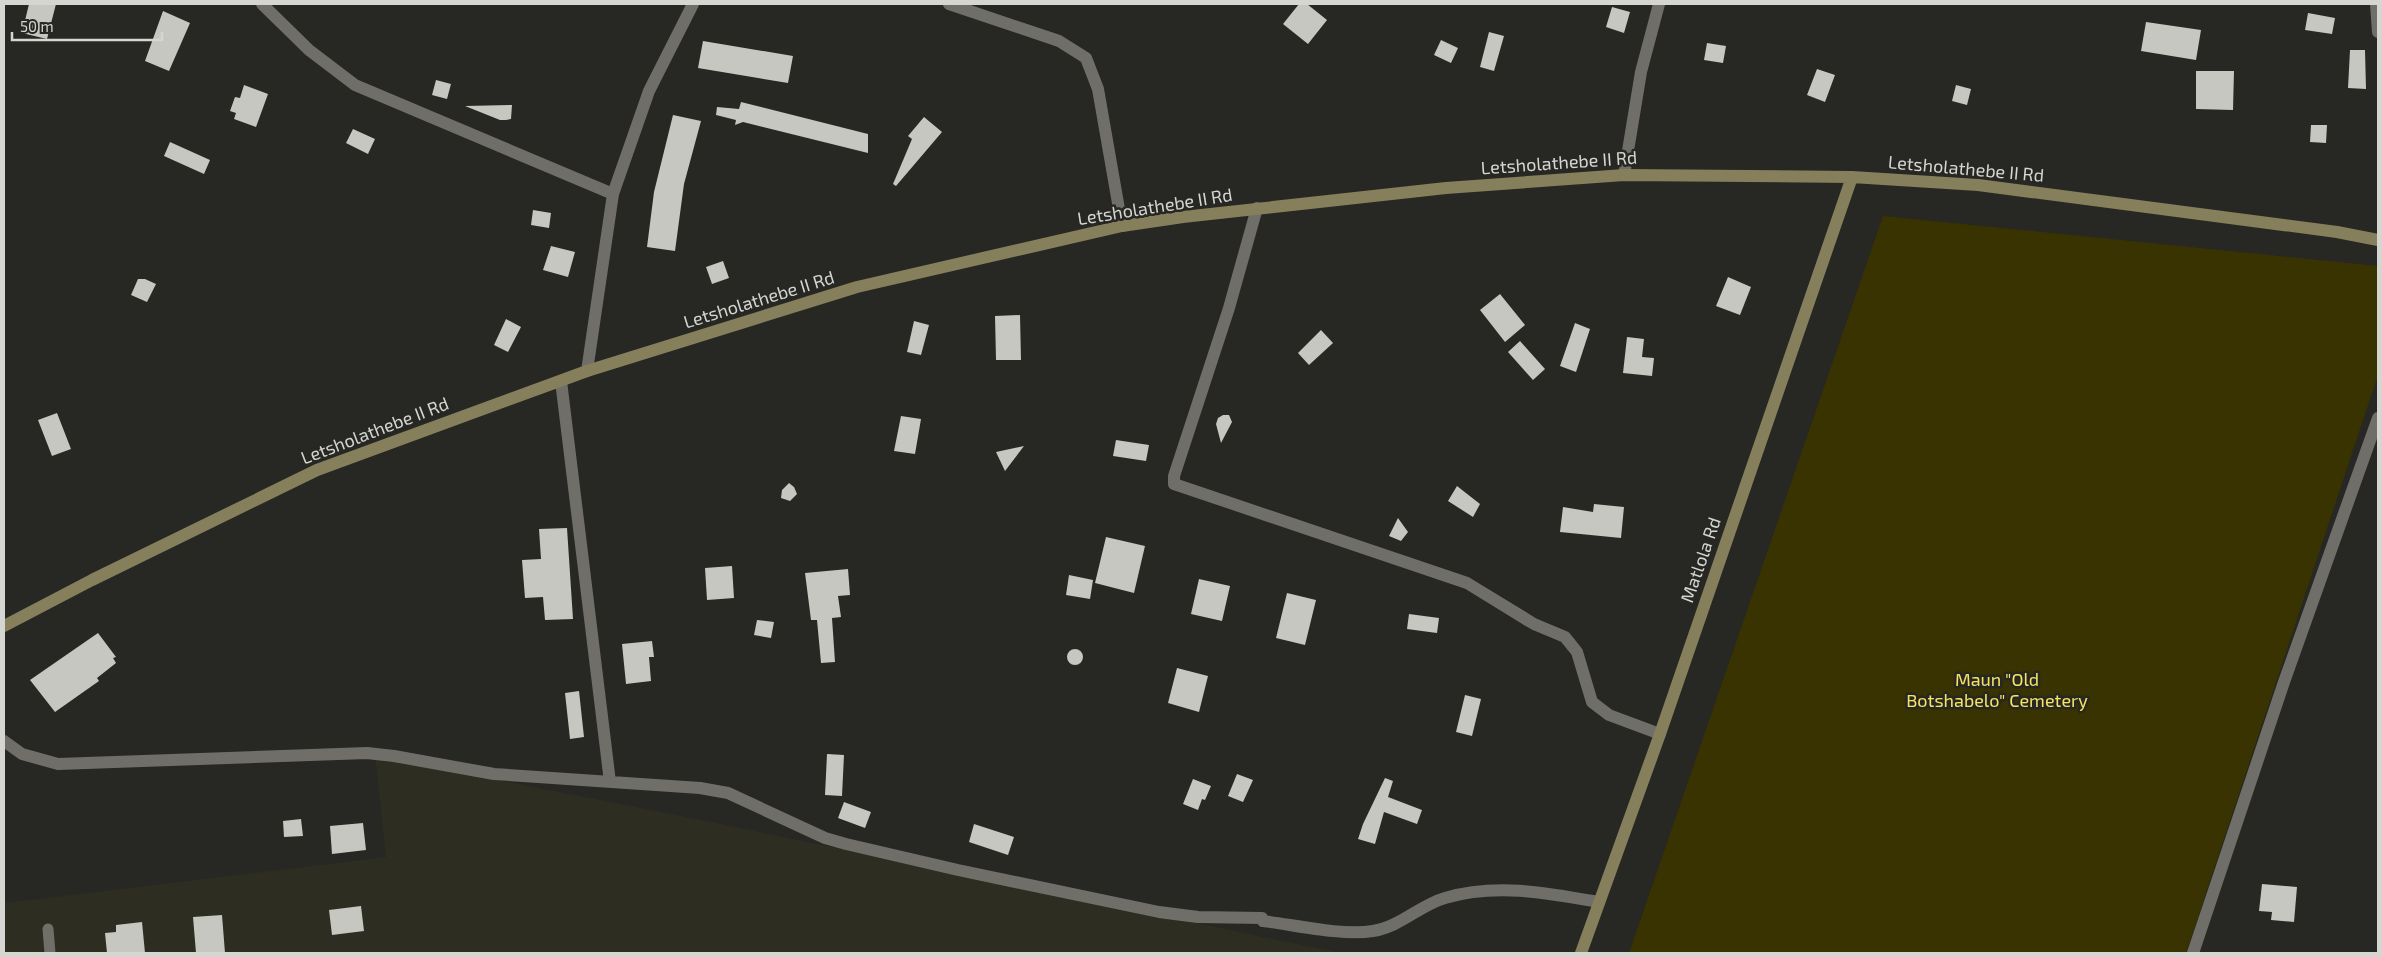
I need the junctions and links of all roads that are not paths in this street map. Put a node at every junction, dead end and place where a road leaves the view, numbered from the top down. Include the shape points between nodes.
1 (262, 4) edge
2 (693, 4) edge
3 (954, 4) edge
4 (1659, 4) edge
5 (2376, 4) edge
6 (2378, 32) edge
7 (1624, 175) junction
8 (1852, 178) junction
9 (613, 194) junction
10 (1257, 208) junction
11 (1122, 226) junction
12 (2378, 240) edge
13 (587, 371) junction
14 (561, 381) junction
15 (2378, 418) edge
16 (4, 626) edge
17 (1660, 734) junction
18 (4, 741) edge
19 (610, 782) junction
20 (1599, 902) junction
21 (48, 929) dead end
22 (50, 953) edge
23 (1580, 953) edge
24 (2193, 953) edge

1 - 9 street via 310,50 355,86
2 - 9 street via 649,91
3 - 11 street via 1059,41 1086,58 1098,89
4 - 7 street via 1642,72
5 - 6 street
7 - 8 street, Letsholathebe II Rd
7 - 10 street, Letsholathebe II Rd via 1446,188
8 - 12 street, Letsholathebe II Rd via 1978,185 2327,230
8 - 17 street, Matlola Rd
9 - 13 street
10 - 11 street, Letsholathebe II Rd
10 - 17 street via 1174,484 1467,583 1534,624 1565,637 1577,652 1592,702 1609,715
11 - 13 street, Letsholathebe II Rd via 858,287
13 - 14 street, Letsholathebe II Rd
14 - 16 street, Letsholathebe II Rd via 318,470
14 - 19 street
15 - 24 street via 2294,653
17 - 20 street, Matlola Rd
18 - 19 street via 22,754 58,764 366,753 494,774
19 - 20 street via 728,793 825,838 846,844 1159,912 1198,917 1262,918 1263,921 1371,932 1386,928 1443,898 1464,894 1526,890
20 - 23 street, Matlola Rd
21 - 22 lane

